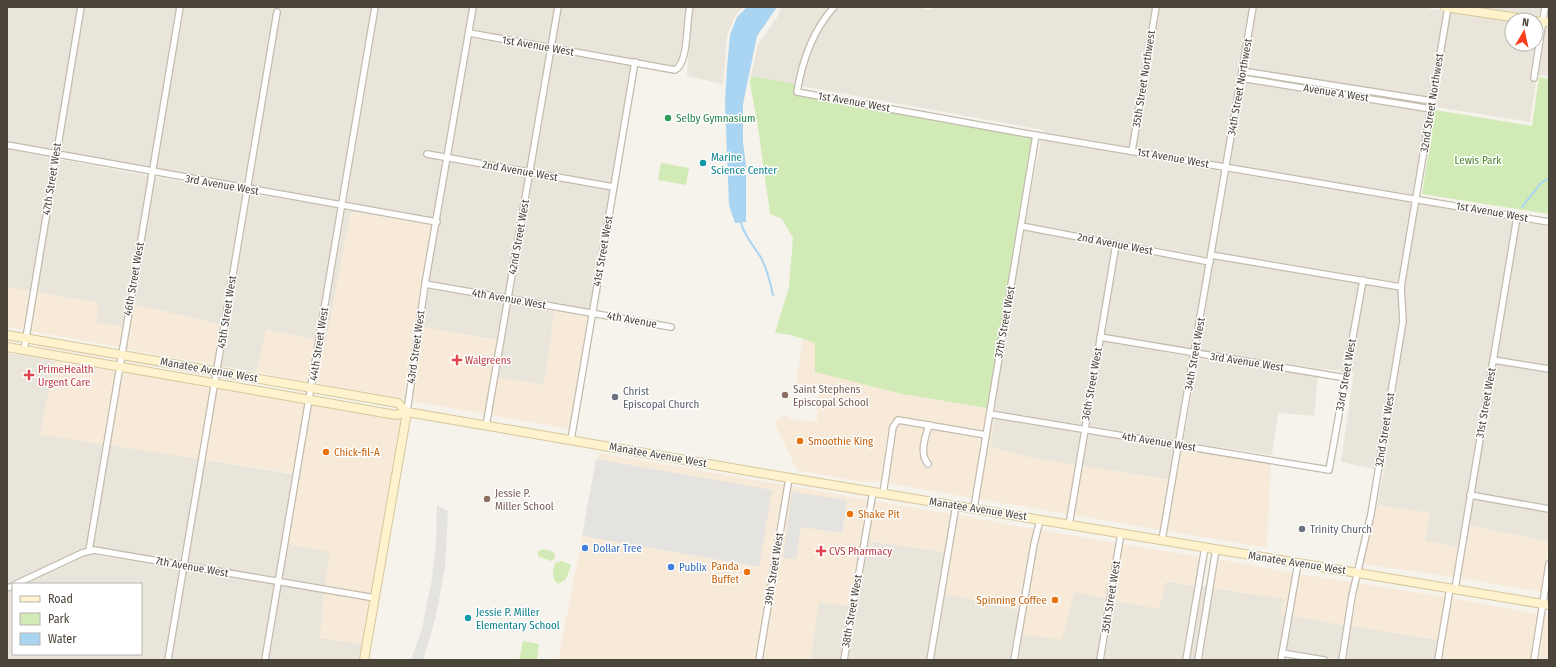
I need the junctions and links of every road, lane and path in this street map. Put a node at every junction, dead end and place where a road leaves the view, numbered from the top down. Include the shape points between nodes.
1 (81, 7) edge
2 (180, 7) edge
3 (473, 7) edge
4 (558, 7) edge
5 (690, 7) edge
6 (834, 7) edge
7 (1156, 7) edge
8 (1253, 7) edge
9 (1447, 7) edge
10 (375, 10) edge
11 (277, 12) dead end
12 (1504, 16) edge
13 (469, 33) junction
14 (551, 48) junction
15 (1538, 52) edge
16 (635, 62) junction
17 (1242, 71) junction
18 (1241, 78) junction
19 (1534, 78) dead end
20 (1432, 101) junction
21 (1431, 109) junction
22 (1036, 135) junction
23 (7, 145) edge
24 (1132, 151) junction
25 (427, 154) dead end
26 (56, 155) junction
27 (448, 158) junction
28 (1226, 168) junction
29 (152, 173) junction
30 (530, 173) junction
31 (614, 187) junction
32 (247, 189) junction
33 (1416, 199) junction
34 (342, 205) junction
35 (1517, 217) junction
36 (437, 222) junction
37 (1549, 222) edge
38 (1021, 226) junction
39 (1116, 244) junction
40 (1211, 255) junction
41 (1210, 262) junction
42 (1363, 280) junction
43 (425, 284) junction
44 (1401, 287) junction
45 (508, 299) junction
46 (592, 314) junction
47 (671, 327) dead end
48 (7, 335) edge
49 (1100, 337) junction
50 (26, 338) junction
51 (7, 347) edge
52 (24, 350) junction
53 (1195, 354) junction
54 (122, 355) junction
55 (1493, 360) junction
56 (120, 367) junction
57 (1549, 369) edge
58 (217, 371) junction
59 (1346, 378) junction
60 (215, 383) junction
61 (312, 388) junction
62 (310, 400) junction
63 (406, 412) junction
64 (990, 414) junction
65 (486, 426) junction
66 (930, 426) junction
67 (1084, 430) junction
68 (986, 435) junction
69 (571, 440) junction
70 (1179, 446) junction
71 (928, 464) dead end
72 (1329, 470) joint
73 (789, 478) junction
74 (873, 492) junction
75 (883, 494) junction
76 (1470, 495) junction
77 (956, 505) junction
78 (974, 508) junction
79 (1549, 508) edge
80 (1040, 520) junction
81 (1069, 525) junction
82 (1122, 533) junction
83 (1162, 540) junction
84 (1205, 547) junction
85 (1216, 549) junction
86 (89, 550) junction
87 (1298, 563) junction
88 (1549, 564) edge
89 (184, 566) junction
90 (1358, 573) junction
91 (278, 582) junction
92 (18, 583) edge
93 (1452, 589) junction
94 (375, 598) junction
95 (1546, 604) edge
96 (1282, 653) junction
97 (168, 660) edge
98 (265, 660) edge
99 (364, 660) edge
100 (759, 660) edge
101 (844, 660) edge
102 (930, 660) edge
103 (1014, 660) edge
104 (1100, 660) edge
105 (1186, 660) edge
106 (1198, 660) edge
107 (1281, 660) edge
108 (1324, 660) edge
109 (1342, 660) edge
110 (1438, 660) edge
111 (1534, 660) edge

1 - 26 street, 47th Street West
2 - 29 street, 46th Street West
3 - 13 street, 43rd Street West
4 - 14 street, 42nd Street West
5 - 16 street, 1st Avenue West via 684,57 679,68 670,70
6 - 22 street, 1st Avenue West via 825,18 808,50 797,92
7 - 24 street, 35th Street Northwest
8 - 17 street, 34th Street Northwest
9 - 12 main road
9 - 20 street, 32nd Street Northwest
10 - 34 street, 44th Street West
11 - 32 street, 45th Street West
13 - 14 street, 1st Avenue West
13 - 27 street, 43rd Street West
14 - 16 street, 1st Avenue West
14 - 30 street, 42nd Street West
15 - 19 street
16 - 31 street, 41st Street West
17 - 18 street, 34th Street Northwest
17 - 20 street, Avenue A West
18 - 21 street, Avenue A West
18 - 28 street, 34th Street Northwest
20 - 21 street, 32nd Street Northwest
21 - 33 street, 32nd Street Northwest
22 - 24 street, 1st Avenue West
22 - 38 street, 37th Street West
23 - 26 street, 3rd Avenue West
24 - 28 street, 1st Avenue West
25 - 27 street, 2nd Avenue West
26 - 29 street, 3rd Avenue West
26 - 50 street, 47th Street West
27 - 30 street, 2nd Avenue West
27 - 36 street, 43rd Street West
28 - 33 street, 1st Avenue West
28 - 40 street, 34th Street West
29 - 32 street, 3rd Avenue West
29 - 54 street, 46th Street West
30 - 31 street, 2nd Avenue West
30 - 45 street, 42nd Street West
31 - 46 street, 41st Street West
32 - 34 street, 3rd Avenue West
32 - 58 street, 45th Street West
33 - 35 street, 1st Avenue West
33 - 44 street, 32nd Street West
34 - 36 street, 3rd Avenue West
34 - 61 street, 44th Street West
35 - 37 street, 1st Avenue West
35 - 55 street, 31st Street West
36 - 43 street, 43rd Street West
38 - 39 street, 2nd Avenue West
38 - 64 street, 37th Street West
39 - 41 street, 2nd Avenue West
39 - 49 street, 36th Street West
40 - 41 street, 34th Street West
40 - 42 street
41 - 53 street, 34th Street West
42 - 44 street
42 - 59 street, 33rd Street West
43 - 45 street, 4th Avenue West
43 - 63 street, 43rd Street West
44 - 90 street, 32nd Street West via 1403,321 1371,514
45 - 46 street, 4th Avenue West
45 - 65 street, 42nd Street West
46 - 47 street, 4th Avenue
46 - 69 street, 41st Street West
48 - 50 main road, Manatee Avenue West
49 - 53 street, 3rd Avenue West
49 - 67 street, 36th Street West
50 - 52 street, 47th Street West
50 - 54 main road, Manatee Avenue West
51 - 52 main road, Manatee Avenue West
52 - 56 main road, Manatee Avenue West
53 - 59 street, 3rd Avenue West
53 - 70 street, 34th Street West
54 - 56 street, 46th Street West
54 - 58 main road, Manatee Avenue West
55 - 57 street
55 - 76 street, 31st Street West
56 - 60 main road, Manatee Avenue West
56 - 86 street, 46th Street West
58 - 60 street, 45th Street West
58 - 61 main road, Manatee Avenue West
59 - 72 street, 33rd Street West
60 - 62 main road, Manatee Avenue West
60 - 89 street, 45th Street West
61 - 62 street, 44th Street West
61 - 63 main road, Manatee Avenue West via 398,403
62 - 63 main road, Manatee Avenue West via 396,415
62 - 91 street, 44th Street West
63 - 65 main road, Manatee Avenue West
63 - 94 main road, 43rd Street West
64 - 67 street, 4th Avenue West
64 - 68 street, 37th Street West
65 - 69 main road, Manatee Avenue West
66 - 68 street
66 - 71 street via 923,452
66 - 75 street via 898,420 894,423
67 - 70 street, 4th Avenue West
67 - 81 street, 36th Street West
68 - 78 street, 37th Street West
69 - 73 main road, Manatee Avenue West
70 - 72 street, 4th Avenue West
70 - 83 street, 34th Street West
73 - 74 main road, Manatee Avenue West
73 - 100 street, 39th Street West
74 - 75 main road, Manatee Avenue West
74 - 101 street, 38th Street West
75 - 77 main road, Manatee Avenue West
76 - 79 street
76 - 93 street, 31st Street West
77 - 78 main road, Manatee Avenue West
77 - 102 street
78 - 80 main road, Manatee Avenue West
80 - 81 main road, Manatee Avenue West
80 - 103 street
81 - 82 main road, Manatee Avenue West
82 - 83 main road, Manatee Avenue West
82 - 104 street, 35th Street West
83 - 84 main road, Manatee Avenue West
84 - 85 main road, Manatee Avenue West
84 - 105 street
85 - 87 main road, Manatee Avenue West
85 - 106 street
86 - 89 street, 7th Avenue West
86 - 92 street
87 - 90 main road, Manatee Avenue West
87 - 96 street
88 - 95 street
89 - 91 street, 7th Avenue West
89 - 97 street, 45th Street West
90 - 93 main road, Manatee Avenue West
90 - 109 street, 32nd Street West
91 - 94 street, 7th Avenue West
91 - 98 street, 44th Street West
93 - 95 main road, Manatee Avenue West
93 - 110 street, 31st Street West
94 - 99 main road, 43rd Street West
95 - 111 street
96 - 107 street
96 - 108 street

